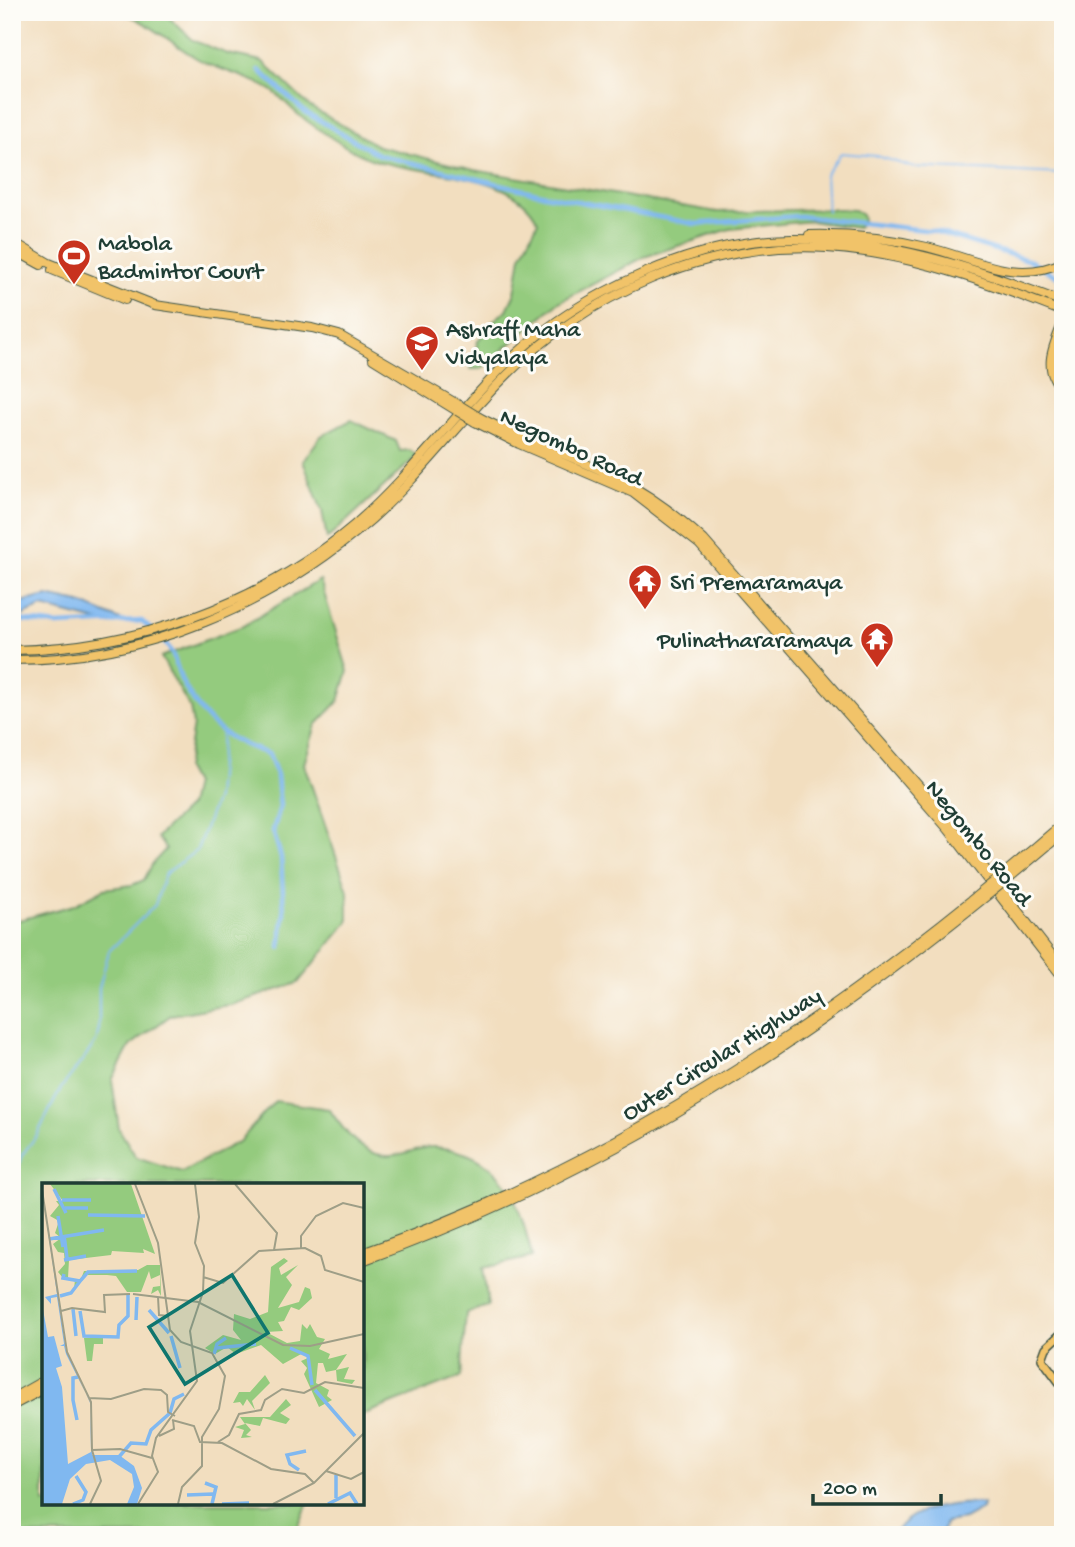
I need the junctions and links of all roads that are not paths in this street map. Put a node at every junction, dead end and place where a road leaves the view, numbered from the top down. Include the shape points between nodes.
1 (789, 239) junction
2 (12, 242) edge
3 (12, 249) edge
4 (1063, 262) edge
5 (1063, 302) edge
6 (1063, 314) edge
7 (1063, 322) edge
8 (1063, 336) edge
9 (1053, 358) junction
10 (1063, 384) edge
11 (1063, 390) edge
12 (459, 408) junction
13 (191, 623) junction
14 (12, 650) edge
15 (12, 660) edge
16 (1063, 823) edge
17 (950, 828) junction
18 (1063, 833) edge
19 (1063, 968) edge
20 (1063, 978) edge
21 (364, 1253) edge
22 (364, 1260) edge
23 (1063, 1332) edge
24 (42, 1381) edge
25 (1063, 1387) edge
26 (42, 1390) edge
27 (12, 1398) edge
28 (12, 1406) edge
29 (1063, 1529) edge
30 (1062, 1535) edge

1 - 4 highway via 817,235 880,239 930,248 1002,270 1040,271
1 - 5 highway via 902,250
1 - 13 highway via 723,249 661,267 631,278 570,313 514,356 401,480 336,539 243,597
2 - 12 highway, Negombo Road via 49,263 155,305 339,335
3 - 12 highway, Negombo Road via 60,274 153,310 311,332 337,340
6 - 13 highway via 989,283 905,259 827,248 790,248 695,264 627,290 577,318 523,360 408,483 331,552 261,596
7 - 9 highway
8 - 9 highway
9 - 10 highway
9 - 11 highway via 1050,370
12 - 17 highway, Negombo Road, bridge via 617,478 689,527
13 - 14 highway via 82,645
13 - 15 highway via 114,649
16 - 21 highway, Outer Circular Highway, bridge via 874,976 691,1099 535,1183
17 - 19 highway, Negombo Road
17 - 20 highway, Negombo Road
18 - 22 highway, Outer Circular Highway, bridge via 880,980 702,1101 523,1196
23 - 25 main road via 1045,1348 1042,1359
24 - 27 highway
26 - 28 highway
29 - 30 main road

